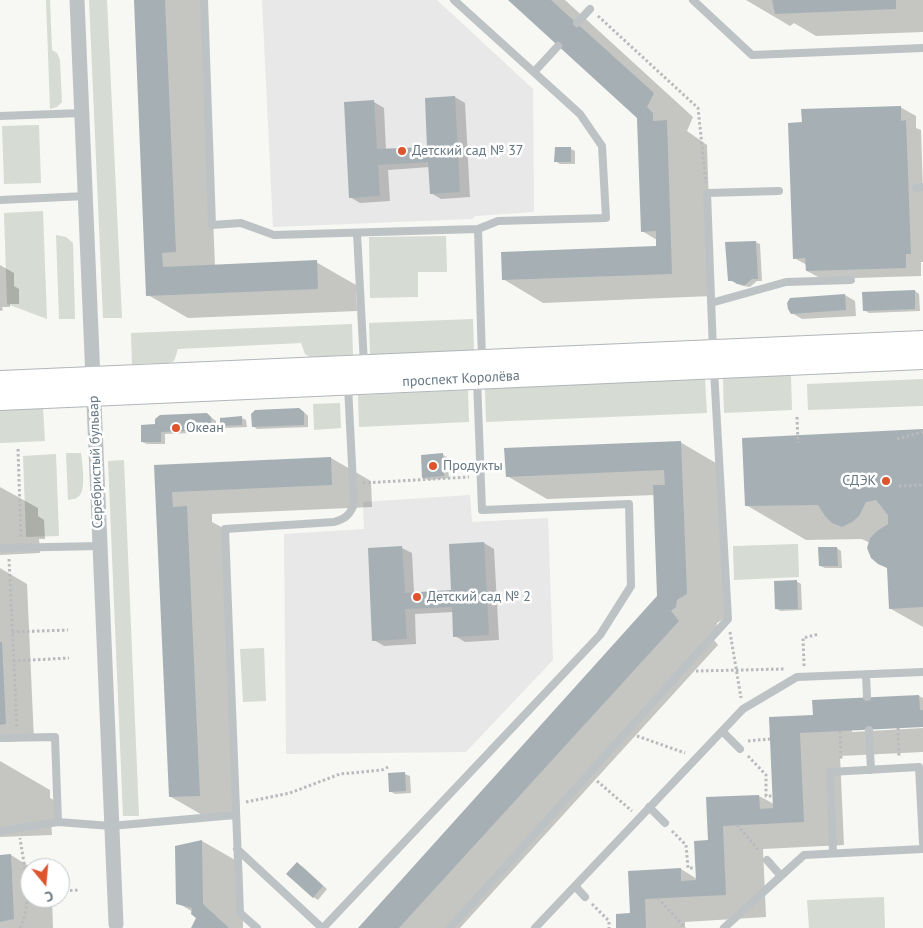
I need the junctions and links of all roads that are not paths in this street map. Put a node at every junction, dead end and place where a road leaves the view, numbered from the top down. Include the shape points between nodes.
1 (77, 0) edge
2 (204, 0) edge
3 (454, 0) edge
4 (693, 0) edge
5 (590, 9) road end
6 (577, 24) dead end
7 (558, 46) dead end
8 (923, 48) edge
9 (534, 72) junction
10 (82, 113) junction
11 (0, 116) edge
12 (780, 191) dead end
13 (86, 196) junction
14 (0, 200) edge
15 (478, 229) junction
16 (357, 233) junction
17 (851, 280) dead end
18 (711, 303) junction
19 (923, 341) edge
20 (713, 359) junction
21 (923, 359) edge
22 (480, 369) junction
23 (356, 375) junction
24 (0, 381) edge
25 (93, 386) junction
26 (0, 400) edge
27 (100, 546) junction
28 (0, 548) edge
29 (923, 672) edge
30 (866, 674) junction
31 (867, 697) dead end
32 (869, 730) dead end
33 (722, 731) junction
34 (0, 738) edge
35 (740, 749) road end
36 (871, 770) junction
37 (649, 808) junction
38 (235, 815) junction
39 (58, 822) junction
40 (665, 823) road end
41 (112, 826) junction
42 (0, 831) edge
43 (923, 843) edge
44 (237, 849) junction
45 (923, 849) edge
46 (833, 853) junction
47 (767, 860) road end
48 (781, 876) junction
49 (574, 886) junction
50 (585, 897) road end
51 (116, 927) edge
52 (257, 928) edge
53 (322, 928) edge
54 (450, 928) edge
55 (535, 928) edge
56 (724, 928) edge

1 - 10 street, Серебристый бульвар
2 - 16 lane via 212,224 240,223 274,235
3 - 9 lane
4 - 8 lane via 752,54
5 - 6 lane
7 - 9 lane
9 - 15 lane via 580,114 602,146 606,218 498,221
10 - 11 lane
10 - 13 street, Серебристый бульвар
12 - 18 lane via 707,193
13 - 14 lane
13 - 25 street, Серебристый бульвар
15 - 16 lane
15 - 22 lane
16 - 23 lane
17 - 18 lane via 786,282
18 - 20 lane
19 - 20 street, проспект Королёва
20 - 21 street, проспект Королёва
20 - 22 street, проспект Королёва
20 - 54 lane via 728,619
22 - 23 street, проспект Королёва
22 - 53 lane via 482,510 629,504 631,586 600,635
23 - 25 street, проспект Королёва
23 - 38 lane via 354,504 350,512 344,519 334,522 224,530
24 - 25 street, проспект Королёва
25 - 26 street, проспект Королёва
25 - 27 street, Серебристый бульвар
27 - 28 lane
27 - 41 street, Серебристый бульвар
29 - 30 lane
30 - 31 lane
30 - 33 lane via 801,677 743,709
32 - 36 lane
33 - 35 lane
33 - 37 lane
34 - 39 lane via 54,736
36 - 43 lane via 919,767
36 - 46 lane via 830,772
37 - 40 lane
37 - 49 lane
38 - 41 lane
38 - 44 lane
39 - 41 lane
39 - 42 lane
41 - 51 street, Серебристый бульвар
44 - 52 lane via 240,913
44 - 53 lane
45 - 46 lane
46 - 48 lane via 804,855
47 - 48 lane
48 - 56 lane
49 - 50 lane
49 - 55 lane

